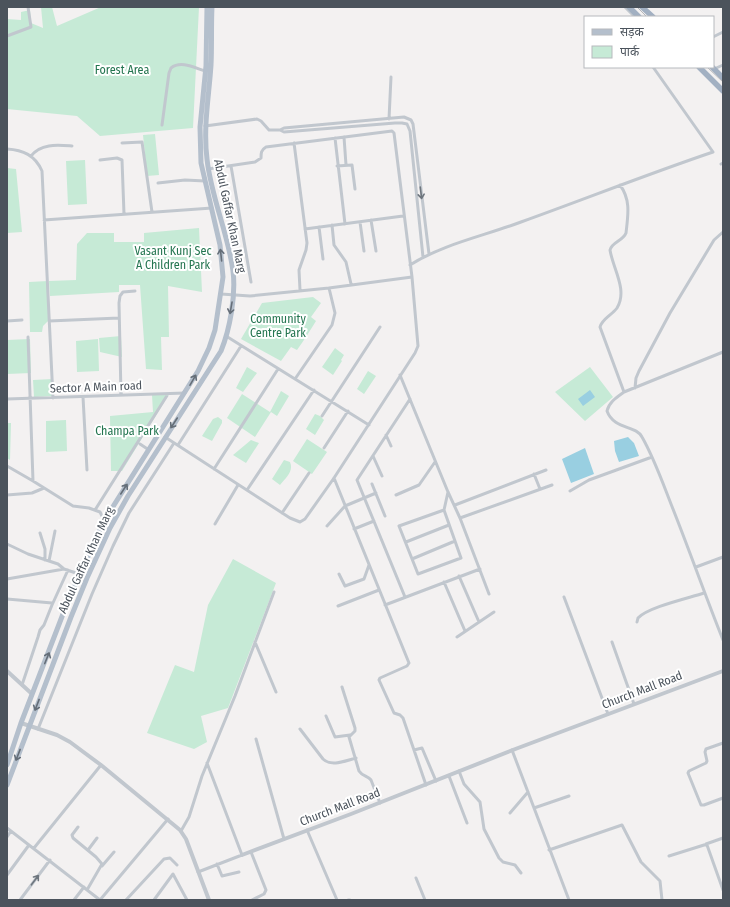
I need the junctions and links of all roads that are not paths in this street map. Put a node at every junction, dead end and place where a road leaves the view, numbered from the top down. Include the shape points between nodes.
1 (28, 7) edge
2 (207, 7) edge
3 (212, 7) edge
4 (625, 7) edge
5 (628, 7) edge
6 (642, 7) edge
7 (636, 16) edge
8 (636, 16) edge
9 (652, 16) edge
10 (723, 32) edge
11 (7, 36) edge
12 (714, 36) edge
13 (653, 68) edge
14 (699, 68) edge
15 (713, 68) edge
16 (205, 71) junction
17 (390, 77) dead end
18 (723, 78) edge
19 (723, 92) edge
20 (389, 119) junction
21 (162, 125) dead end
22 (205, 126) junction
23 (280, 130) junction
24 (344, 137) junction
25 (335, 138) junction
26 (122, 143) dead end
27 (294, 143) junction
28 (72, 146) dead end
29 (7, 149) edge
30 (31, 156) junction
31 (100, 160) dead end
32 (346, 165) junction
33 (231, 166) junction
34 (337, 166) junction
35 (208, 169) junction
36 (205, 181) junction
37 (158, 183) dead end
38 (620, 185) junction
39 (355, 189) dead end
40 (212, 208) junction
41 (218, 208) junction
42 (152, 212) junction
43 (124, 214) junction
44 (404, 216) junction
45 (44, 220) junction
46 (371, 220) junction
47 (360, 222) junction
48 (345, 224) junction
49 (332, 226) junction
50 (319, 227) junction
51 (304, 229) junction
52 (723, 232) edge
53 (364, 251) dead end
54 (376, 251) dead end
55 (429, 254) junction
56 (423, 257) junction
57 (323, 259) dead end
58 (410, 265) junction
59 (412, 276) junction
60 (251, 282) dead end
61 (351, 284) junction
62 (329, 288) junction
63 (300, 290) junction
64 (135, 291) dead end
65 (221, 294) junction
66 (233, 295) junction
67 (119, 318) junction
68 (22, 320) dead end
69 (7, 321) edge
70 (49, 321) junction
71 (380, 327) dead end
72 (226, 336) junction
73 (28, 337) dead end
74 (241, 346) junction
75 (723, 352) edge
76 (278, 369) junction
77 (400, 375) junction
78 (295, 379) junction
79 (635, 388) junction
80 (314, 390) junction
81 (624, 392) junction
82 (185, 393) junction
83 (168, 394) junction
84 (122, 395) junction
85 (83, 397) junction
86 (31, 398) junction
87 (52, 398) junction
88 (7, 399) edge
89 (410, 399) junction
90 (330, 401) junction
91 (348, 411) junction
92 (322, 416) dead end
93 (369, 425) junction
94 (386, 435) junction
95 (165, 437) junction
96 (174, 443) junction
97 (140, 444) dead end
98 (178, 445) junction
99 (391, 446) dead end
100 (324, 448) dead end
101 (149, 450) junction
102 (373, 456) junction
103 (652, 457) junction
104 (435, 462) junction
105 (7, 466) edge
106 (214, 469) junction
107 (87, 470) dead end
108 (546, 470) dead end
109 (308, 473) dead end
110 (534, 474) junction
111 (382, 476) dead end
112 (334, 478) junction
113 (33, 481) junction
114 (372, 484) dead end
115 (238, 485) junction
116 (552, 485) dead end
117 (44, 488) junction
118 (540, 489) junction
119 (247, 490) junction
120 (570, 491) dead end
121 (448, 492) junction
122 (376, 493) junction
123 (7, 495) edge
124 (396, 495) dead end
125 (364, 498) junction
126 (454, 505) junction
127 (345, 506) junction
128 (120, 509) junction
129 (96, 510) junction
130 (444, 510) junction
131 (130, 513) junction
132 (282, 513) junction
133 (385, 516) dead end
134 (460, 518) junction
135 (104, 521) junction
136 (374, 521) junction
137 (215, 524) dead end
138 (449, 525) junction
139 (327, 526) dead end
140 (354, 529) junction
141 (55, 531) dead end
142 (40, 533) dead end
143 (406, 542) junction
144 (455, 542) junction
145 (7, 544) edge
146 (723, 557) edge
147 (412, 559) junction
148 (45, 560) junction
149 (49, 561) junction
150 (369, 565) junction
151 (696, 568) junction
152 (64, 569) junction
153 (480, 569) junction
154 (68, 570) junction
155 (79, 574) junction
156 (339, 574) dead end
157 (459, 576) junction
158 (7, 579) edge
159 (444, 582) junction
160 (379, 590) junction
161 (274, 592) dead end
162 (704, 593) junction
163 (489, 594) dead end
164 (405, 597) junction
165 (564, 597) dead end
166 (7, 599) edge
167 (52, 603) junction
168 (385, 604) junction
169 (338, 606) dead end
170 (494, 612) dead end
171 (479, 622) junction
172 (637, 622) dead end
173 (465, 631) junction
174 (457, 636) dead end
175 (723, 640) edge
176 (255, 642) junction
177 (612, 642) dead end
178 (7, 671) edge
179 (723, 671) edge
180 (22, 685) junction
181 (342, 688) dead end
182 (276, 692) dead end
183 (32, 694) junction
184 (634, 704) junction
185 (608, 714) junction
186 (326, 716) dead end
187 (21, 723) junction
188 (30, 726) junction
189 (38, 729) junction
190 (300, 729) dead end
191 (350, 735) junction
192 (256, 739) dead end
193 (723, 743) edge
194 (414, 750) junction
195 (512, 750) junction
196 (356, 758) junction
197 (207, 763) junction
198 (101, 764) junction
199 (7, 765) edge
200 (459, 772) junction
201 (449, 776) junction
202 (436, 781) junction
203 (7, 784) edge
204 (426, 785) junction
205 (528, 792) junction
206 (569, 796) dead end
207 (723, 798) edge
208 (380, 803) junction
209 (534, 808) junction
210 (510, 813) dead end
211 (168, 819) junction
212 (467, 823) dead end
213 (7, 828) edge
214 (78, 828) dead end
215 (307, 830) junction
216 (11, 831) junction
217 (181, 831) junction
218 (7, 837) edge
219 (98, 838) dead end
220 (723, 838) edge
221 (284, 839) junction
222 (706, 844) junction
223 (29, 845) junction
224 (34, 848) junction
225 (88, 850) junction
226 (549, 850) junction
227 (114, 852) dead end
228 (251, 852) junction
229 (242, 855) junction
230 (670, 856) dead end
231 (50, 860) junction
232 (217, 864) junction
233 (177, 865) dead end
234 (102, 866) junction
235 (198, 872) junction
236 (239, 872) dead end
237 (521, 873) dead end
238 (7, 875) edge
239 (416, 878) dead end
240 (85, 889) junction
241 (723, 890) edge
242 (20, 900) edge
243 (74, 900) edge
244 (100, 900) edge
245 (126, 900) edge
246 (154, 900) edge
247 (187, 900) edge
248 (209, 900) edge
249 (252, 900) edge
250 (337, 900) edge
251 (425, 900) edge
252 (570, 900) edge
253 (662, 900) edge

1 - 11 street via 31,27
2 - 16 main road, Abdul Gaffar Khan Marg
3 - 22 main road, Abdul Gaffar Khan Marg via 211,64
4 - 7 street
5 - 8 highway
6 - 9 highway
10 - 12 street
13 - 38 street via 713,152
14 - 19 highway
15 - 18 highway
16 - 21 street via 179,64 171,68
16 - 36 main road, Abdul Gaffar Khan Marg via 200,128 201,163
17 - 20 street
20 - 23 street
20 -> 55 street via 406,117 413,124
22 - 23 street via 257,119 269,130
22 - 35 main road, Abdul Gaffar Khan Marg
23 - 56 street via 284,132 402,122 407,124
24 - 25 street
24 - 32 street
24 - 44 street via 393,132
25 - 27 street
25 - 34 street
26 - 42 street via 142,142
27 - 33 street via 266,147 262,149 259,160
27 - 51 street
28 - 30 street via 39,148
29 - 30 street via 22,151
30 - 45 street via 42,171
31 - 43 street via 122,160
32 - 34 street
32 - 39 street via 352,166
33 - 35 street
33 - 60 street
34 - 48 street
35 - 41 main road, Abdul Gaffar Khan Marg
36 - 37 street
36 - 40 main road, Abdul Gaffar Khan Marg
38 - 55 street
38 - 81 street via 628,200 626,233 610,250 621,297 617,308 600,327
40 - 41 street
40 - 42 street
65 -> 40 main road, Abdul Gaffar Khan Marg via 221,252
41 - 66 main road, Abdul Gaffar Khan Marg via 233,272
42 - 43 street
43 - 45 street
44 - 46 street
44 - 58 street
45 - 70 street
46 - 47 street
46 - 54 street
47 - 48 street
47 - 53 street
48 - 49 street
49 - 50 street
49 - 61 street via 334,245 346,262
50 - 51 street
50 - 57 street
51 - 63 street via 306,247 299,268
52 - 79 street via 714,240 670,314 639,371
55 - 56 street
56 - 58 street
58 - 59 street
59 - 61 street
59 - 77 street via 418,346
61 - 62 street
62 - 63 street
62 - 78 street via 335,313 332,325
63 - 66 street via 250,296
64 - 67 street via 121,294
65 - 66 street
82 -> 65 main road, Abdul Gaffar Khan Marg via 209,348
66 -> 72 main road, Abdul Gaffar Khan Marg
67 - 70 street
67 - 84 street
68 - 69 street
70 - 87 street
71 - 90 street
72 - 74 street
72 -> 95 main road, Abdul Gaffar Khan Marg via 221,352
73 - 86 street
74 - 76 street
74 - 98 street
75 - 79 street
76 - 78 street
76 - 106 street
77 - 89 street
77 - 93 street
78 - 80 street
79 - 81 street
80 - 90 street
80 - 119 street
81 - 103 street via 608,407 608,414 618,424 639,432
82 - 83 street, Sector A Main road
82 - 101 main road, Abdul Gaffar Khan Marg
83 - 84 street, Sector A Main road
83 - 129 street
84 - 85 street, Sector A Main road
85 - 87 street, Sector A Main road
85 - 107 street
86 - 87 street, Sector A Main road
86 - 88 street, Sector A Main road
86 - 113 street
89 - 94 street
89 - 104 street
90 - 91 street
90 - 92 street
91 - 93 street
91 - 100 street
93 - 112 street
94 - 99 street
94 - 102 street
95 - 96 street
95 - 128 main road, Abdul Gaffar Khan Marg
96 - 98 street
96 - 131 street
97 - 101 street
98 - 106 street
135 -> 101 main road, Abdul Gaffar Khan Marg
102 - 111 street
102 - 125 street via 357,480
103 - 120 street via 589,480
103 - 151 street
104 - 121 street
104 - 124 street via 419,485
105 - 113 street
106 - 115 street
108 - 110 street
109 - 132 street
110 - 118 street
110 - 126 street
112 - 127 street
112 - 132 street via 303,521 296,521
113 - 117 street
114 - 122 street
115 - 119 street
115 - 137 street
116 - 118 street
117 - 123 street via 32,493
117 - 129 street via 73,506
118 - 134 street
119 - 132 street
121 - 126 street
121 - 130 street
122 - 125 street
122 - 133 street
125 - 127 street
125 - 136 street
126 - 134 street
127 - 139 street
127 - 140 street
128 - 131 street
128 -> 188 main road, Abdul Gaffar Khan Marg via 87,578
129 - 135 street
130 - 138 street
130 - 143 street via 400,526
131 - 189 street via 112,546
134 - 153 street
135 - 155 main road, Abdul Gaffar Khan Marg
136 - 140 street
136 - 164 street
138 - 143 street
138 - 144 street
140 - 150 street
141 - 149 street
142 - 148 street via 45,549
143 - 147 street
144 - 147 street
144 - 147 street via 460,559 419,574
145 - 148 street
146 - 151 street
148 - 149 street
149 - 152 street
150 - 156 street via 364,579 345,586
150 - 160 street
151 - 162 street
152 - 154 street
152 - 158 street
153 - 157 street
153 - 163 street
154 - 155 street
154 - 167 street
183 -> 155 main road, Abdul Gaffar Khan Marg
157 - 159 street
157 - 171 street
159 - 164 street
159 - 173 street
160 - 168 street
160 - 169 street
161 - 176 street
162 - 172 street via 663,605 639,616
162 - 175 street
164 - 168 street
165 - 185 street
166 - 167 street
167 - 180 street via 44,626 39,631
168 - 194 street via 409,664 379,680 394,714 403,718
170 - 171 street
171 - 173 street
173 - 174 street
176 - 182 street
176 - 197 street
177 - 184 street
178 - 180 street
179 - 184 street, Church Mall Road
180 - 183 street
181 - 191 street via 355,728
183 - 187 main road, Abdul Gaffar Khan Marg
184 - 185 street, Church Mall Road
185 - 195 street, Church Mall Road
186 - 191 street via 335,737
187 - 188 street
187 - 199 main road
188 - 189 street
188 -> 203 main road, Abdul Gaffar Khan Marg
189 - 198 street via 63,738
190 - 196 street via 327,763
191 - 196 street
192 - 221 street
193 - 207 street via 706,749 706,763 688,773 701,806
194 - 202 street via 422,748
194 - 204 street
195 - 200 street, Church Mall Road
195 - 205 street
196 - 208 street via 360,773 371,780
197 - 217 street via 189,817
197 - 229 street
198 - 211 street
198 - 224 street
200 - 201 street, Church Mall Road
200 - 237 street via 464,784 480,802 484,829 497,855 503,862 515,865
201 - 202 street, Church Mall Road
201 - 212 street
202 - 204 street, Church Mall Road
204 - 208 street, Church Mall Road
205 - 209 street
205 - 210 street
206 - 209 street
208 - 215 street, Church Mall Road
209 - 226 street
211 - 217 street
211 - 244 street
213 - 216 street
214 - 225 street via 72,837
215 - 221 street, Church Mall Road
215 - 250 street
216 - 218 street
216 - 223 street
217 - 235 street
219 - 225 street
220 - 222 street
221 - 228 street, Church Mall Road
222 - 230 street
222 - 241 street
223 - 224 street
223 - 238 street
224 - 231 street
225 - 234 street
226 - 252 street
226 - 253 street via 622,825 641,862 660,881
227 - 234 street
228 - 229 street, Church Mall Road
228 - 249 street via 266,890 264,894
229 - 232 street
231 - 240 street
242 -> 231 street
232 - 235 street
232 - 236 street via 222,876
233 - 245 street via 170,858 164,859
234 - 240 street
235 - 248 street
239 - 251 street
240 - 243 street
240 - 244 street
246 - 247 street via 173,874

